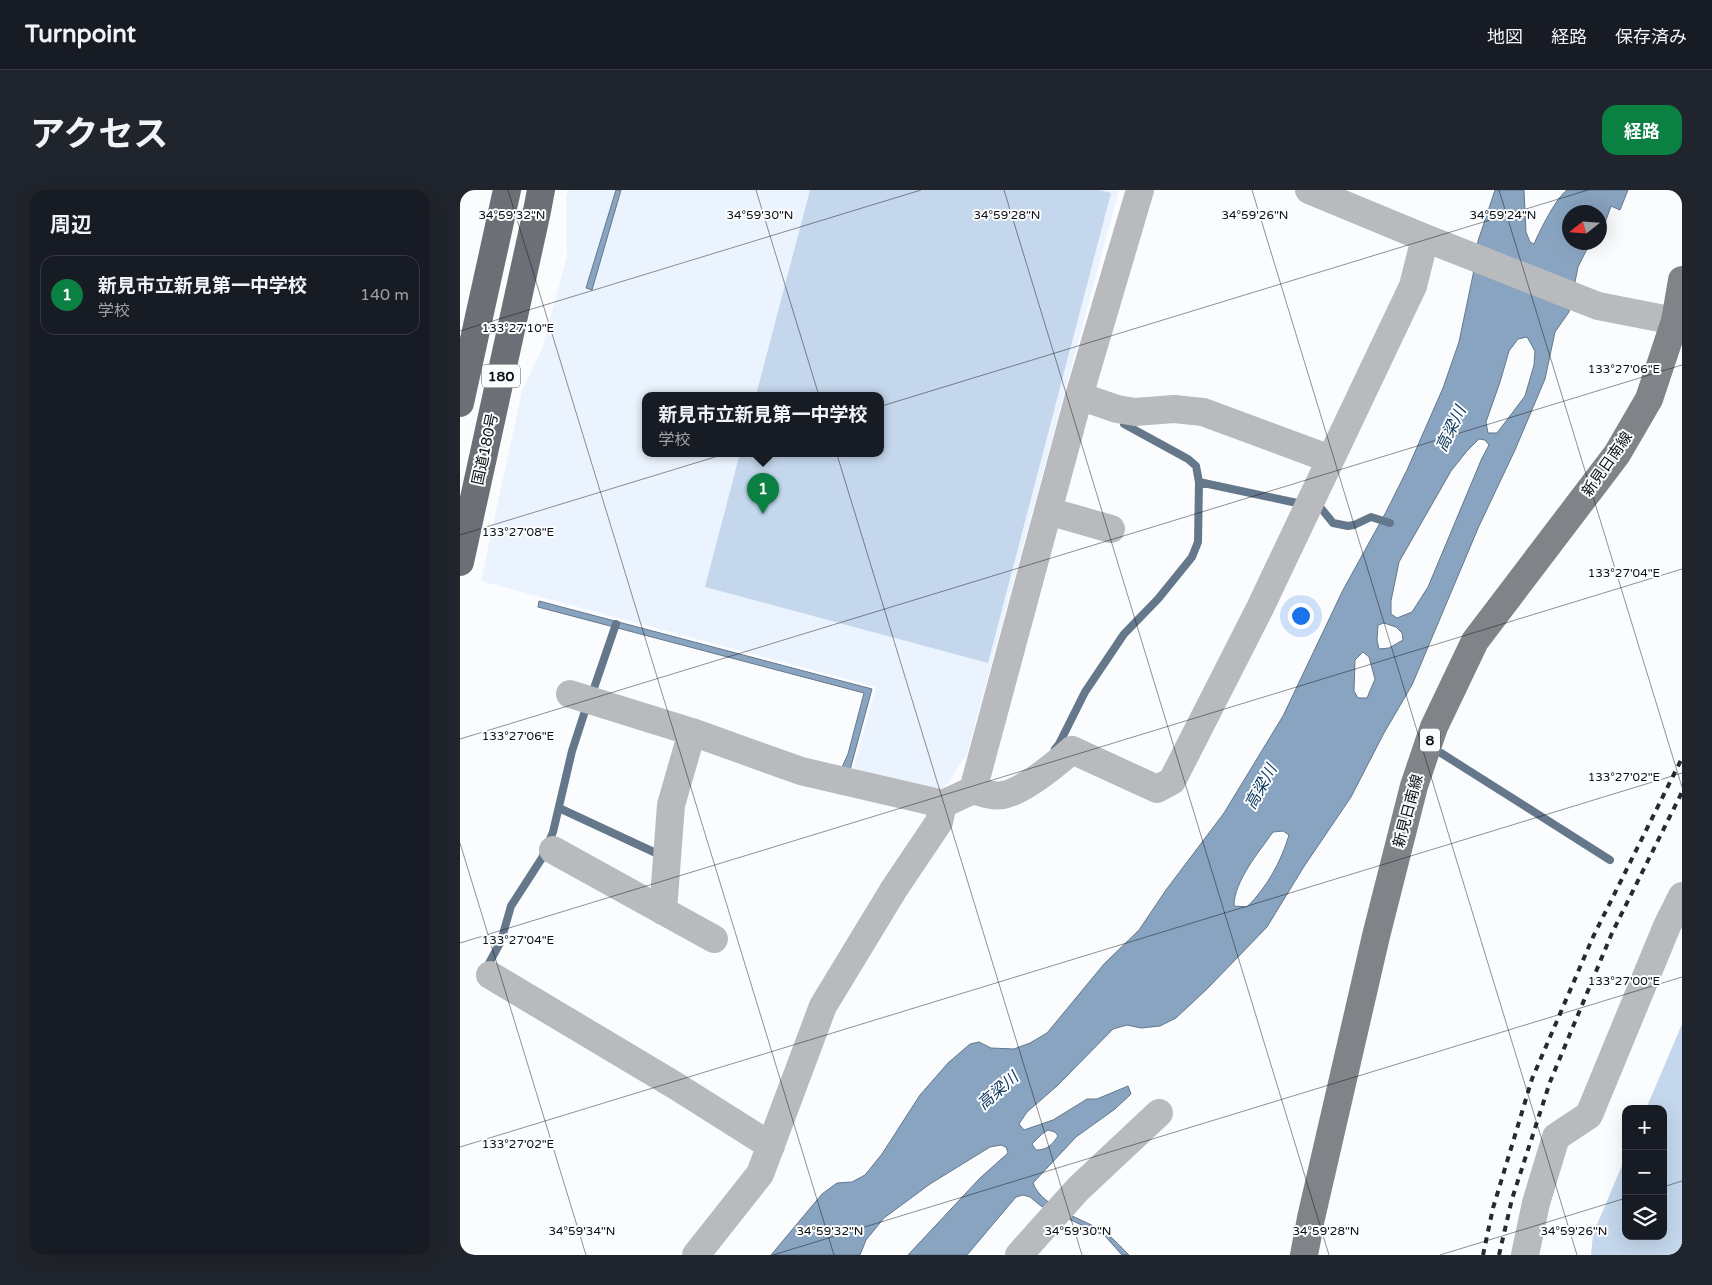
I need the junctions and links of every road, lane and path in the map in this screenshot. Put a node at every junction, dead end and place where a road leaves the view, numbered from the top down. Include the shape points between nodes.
1 (507, 190) edge
2 (541, 190) edge
3 (1140, 190) edge
4 (1309, 190) edge
5 (1425, 238) junction
6 (1682, 280) edge
7 (1675, 321) junction
8 (1079, 396) junction
9 (460, 403) edge
10 (1330, 459) junction
11 (1048, 510) junction
12 (1110, 529) dead end
13 (460, 562) edge
14 (570, 694) dead end
15 (692, 732) junction
16 (973, 790) junction
17 (944, 804) junction
18 (553, 850) dead end
19 (1682, 896) edge
20 (663, 911) junction
21 (714, 939) dead end
22 (490, 975) dead end
23 (1159, 1113) dead end
24 (771, 1146) junction
25 (696, 1255) edge
26 (1019, 1255) edge
27 (1304, 1255) edge
28 (1525, 1255) edge

1 - 9 highway, 180
2 - 13 highway, 国道180号 / 180
3 - 8 street
4 - 5 street
5 - 7 street via 1598,306
5 - 10 street via 1413,286
6 - 7 main road, 新見日南線 / 8
7 - 27 main road, 新見日南線 / 8 via 1649,399 1617,454 1475,641 1434,727 1414,786 1376,936
8 - 10 street via 1135,412 1174,409 1204,412
8 - 11 street
10 - 16 street via 1260,608 1172,782 1157,789 1072,750 1033,781 1004,795
11 - 12 street
11 - 16 street
14 - 15 street
15 - 17 street via 802,771
15 - 20 street via 671,805
16 - 17 street
17 - 24 street via 939,822 823,1006
18 - 20 street
19 - 28 street via 1589,1115 1556,1137 1536,1203
20 - 21 street
22 - 24 street
23 - 26 street via 1078,1189
24 - 25 street via 760,1174

